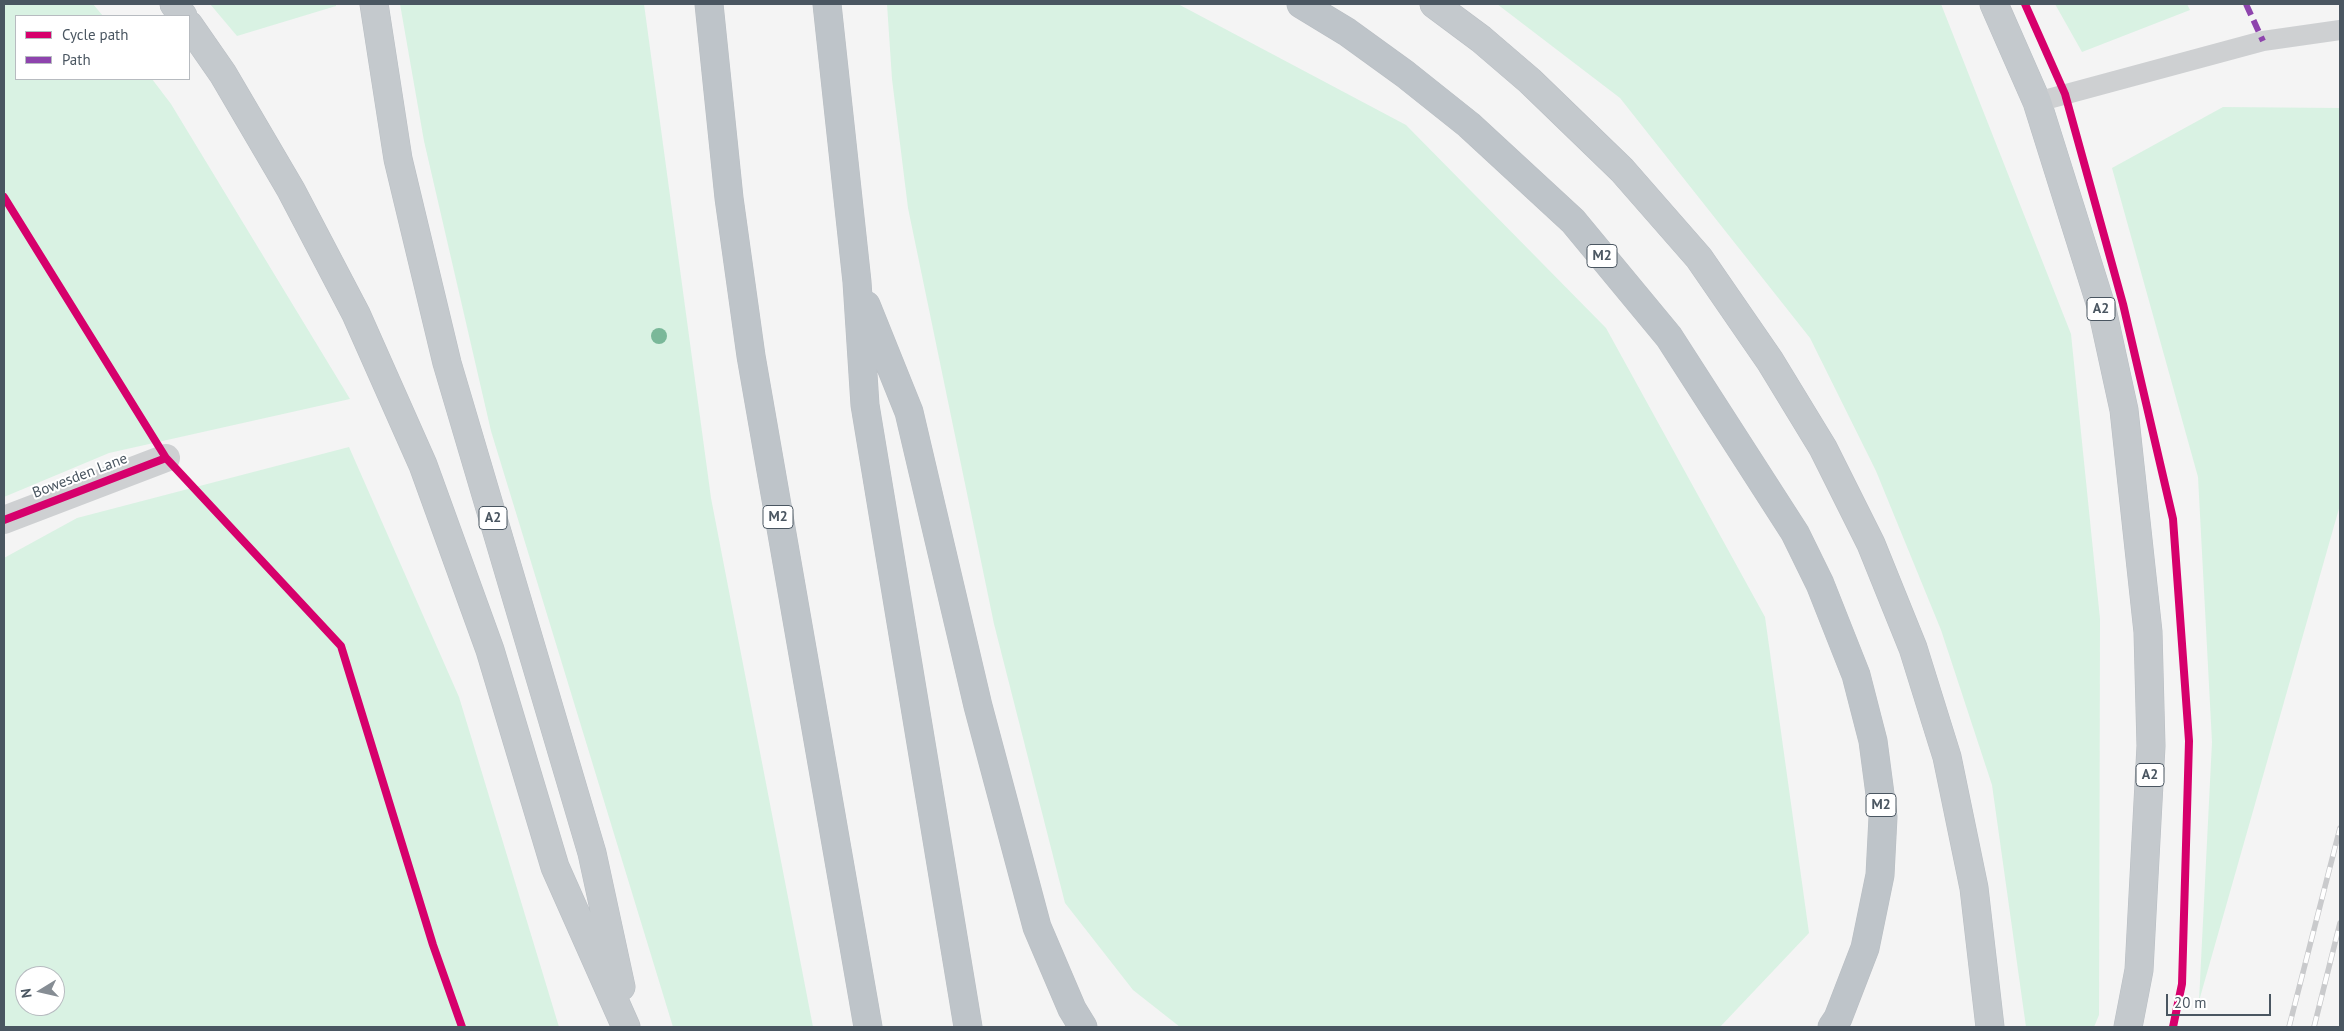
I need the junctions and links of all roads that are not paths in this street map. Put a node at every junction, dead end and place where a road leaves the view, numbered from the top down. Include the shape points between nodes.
1 (174, 4) edge
2 (374, 4) edge
3 (709, 4) edge
4 (827, 4) edge
5 (1301, 4) edge
6 (1434, 4) edge
7 (1994, 4) edge
8 (182, 15) edge
9 (190, 26) edge
10 (2340, 30) edge
11 (2037, 102) junction
12 (857, 282) junction
13 (166, 458) dead end
14 (4, 520) edge
15 (627, 1027) edge
16 (868, 1027) edge
17 (968, 1027) edge
18 (1083, 1027) edge
19 (1832, 1027) edge
20 (1990, 1027) edge
21 (2128, 1027) edge

1 - 8 highway
2 - 15 highway, A2 via 398,159 447,363 592,853
3 - 16 highway, M2 via 729,198 751,356
4 - 12 highway
5 - 19 highway, M2 via 1347,32 1412,79 1469,125 1572,221 1669,337 1795,533 1820,584 1856,675 1873,741 1883,817 1880,875 1866,948
6 - 20 highway via 1530,81 1634,185 1698,258 1770,361 1823,448 1871,544 1913,648 1947,757 1974,888
7 - 11 highway, A2
9 - 15 highway via 223,74 291,190 356,314 423,465 490,650 555,867
10 - 11 lane via 2264,42
11 - 21 highway, A2 via 2102,309 2124,410 2138,522 2148,632 2151,746 2138,970
12 - 17 highway via 865,405
12 - 18 highway via 909,412 978,706 1037,926 1072,1009
13 - 14 street, Bowesden Lane

